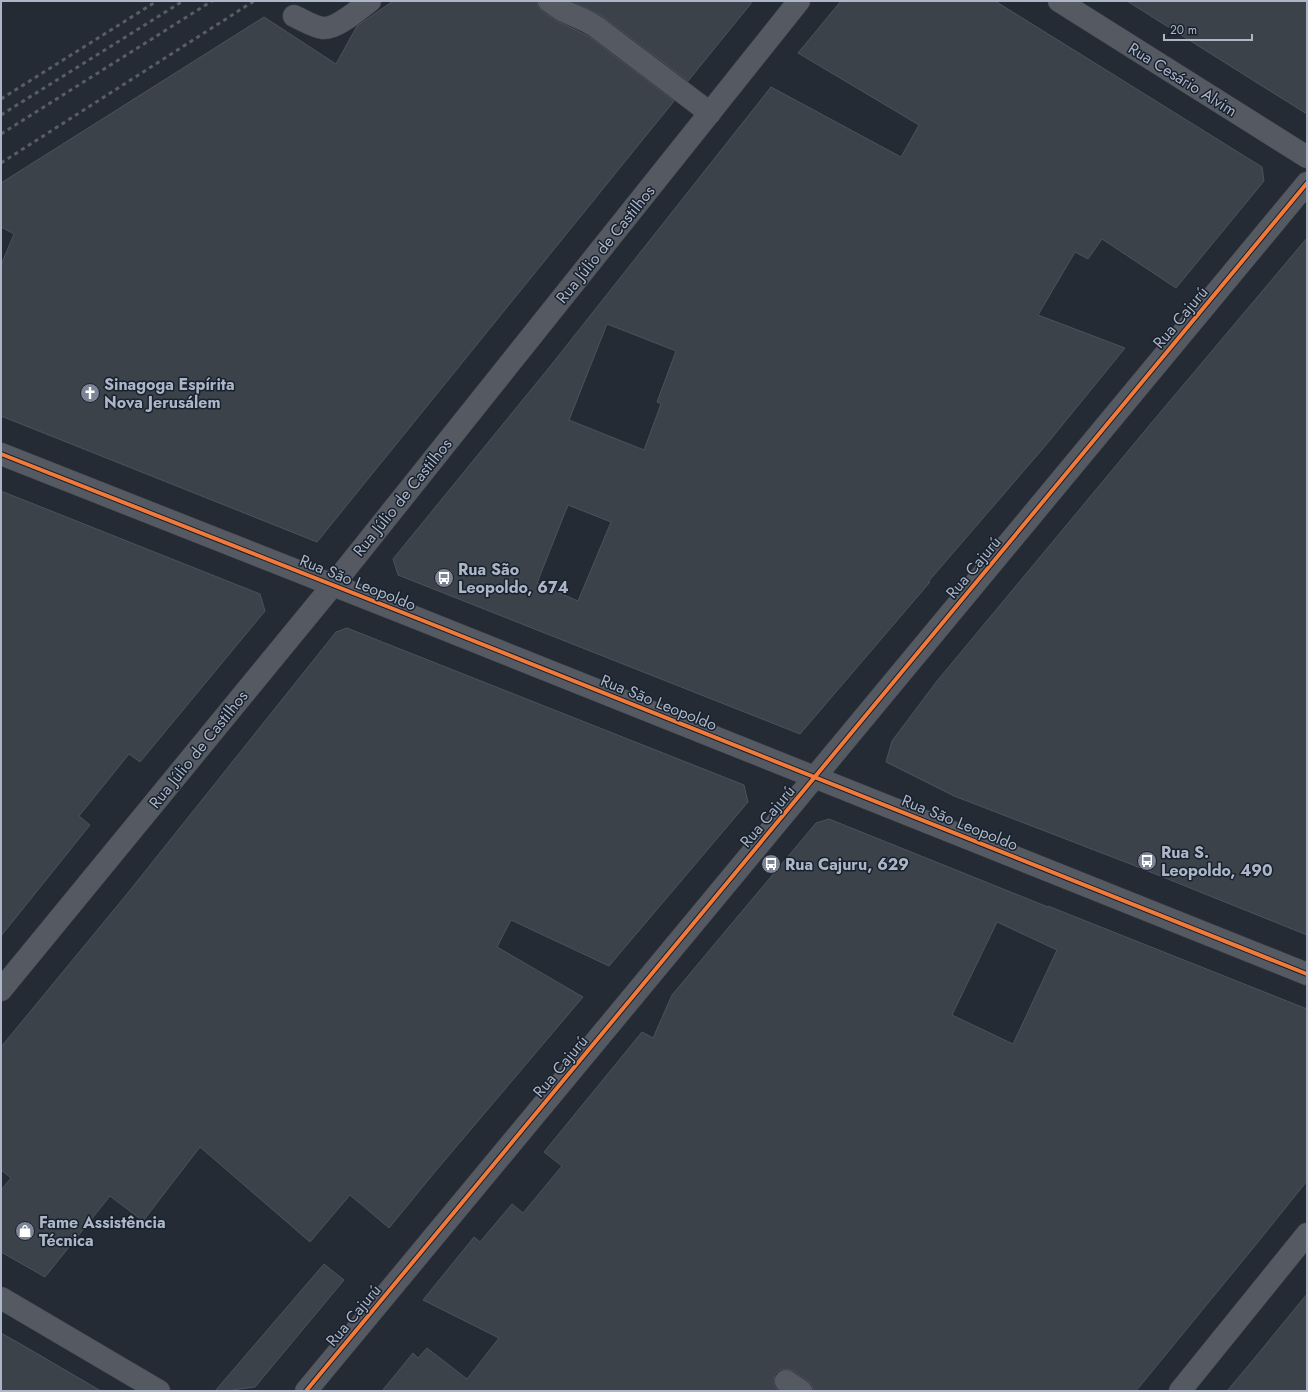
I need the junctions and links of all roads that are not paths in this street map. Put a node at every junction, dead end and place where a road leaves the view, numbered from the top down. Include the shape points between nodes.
1 (370, 1) edge
2 (549, 1) edge
3 (799, 1) edge
4 (1059, 1) edge
5 (294, 16) dead end
6 (710, 112) junction
7 (1307, 157) edge
8 (1307, 183) edge
9 (1, 454) edge
10 (333, 585) junction
11 (815, 777) junction
12 (1307, 974) edge
13 (1, 990) edge
14 (1307, 1234) edge
15 (1, 1298) edge
16 (159, 1391) edge
17 (306, 1391) edge
18 (1180, 1391) edge

1 - 5 street via 329,28
2 - 6 street via 595,26
3 - 6 street, Rua Júlio de Castilhos
4 - 7 street, Rua Cesário Alvim
6 - 10 street, Rua Júlio de Castilhos
8 - 11 street, Rua Cajurú
9 - 10 street, Rua São Leopoldo
10 - 11 street, Rua São Leopoldo
10 - 13 street, Rua Júlio de Castilhos
11 - 12 street, Rua São Leopoldo
11 - 17 street, Rua Cajurú
14 - 18 street
15 - 16 street

